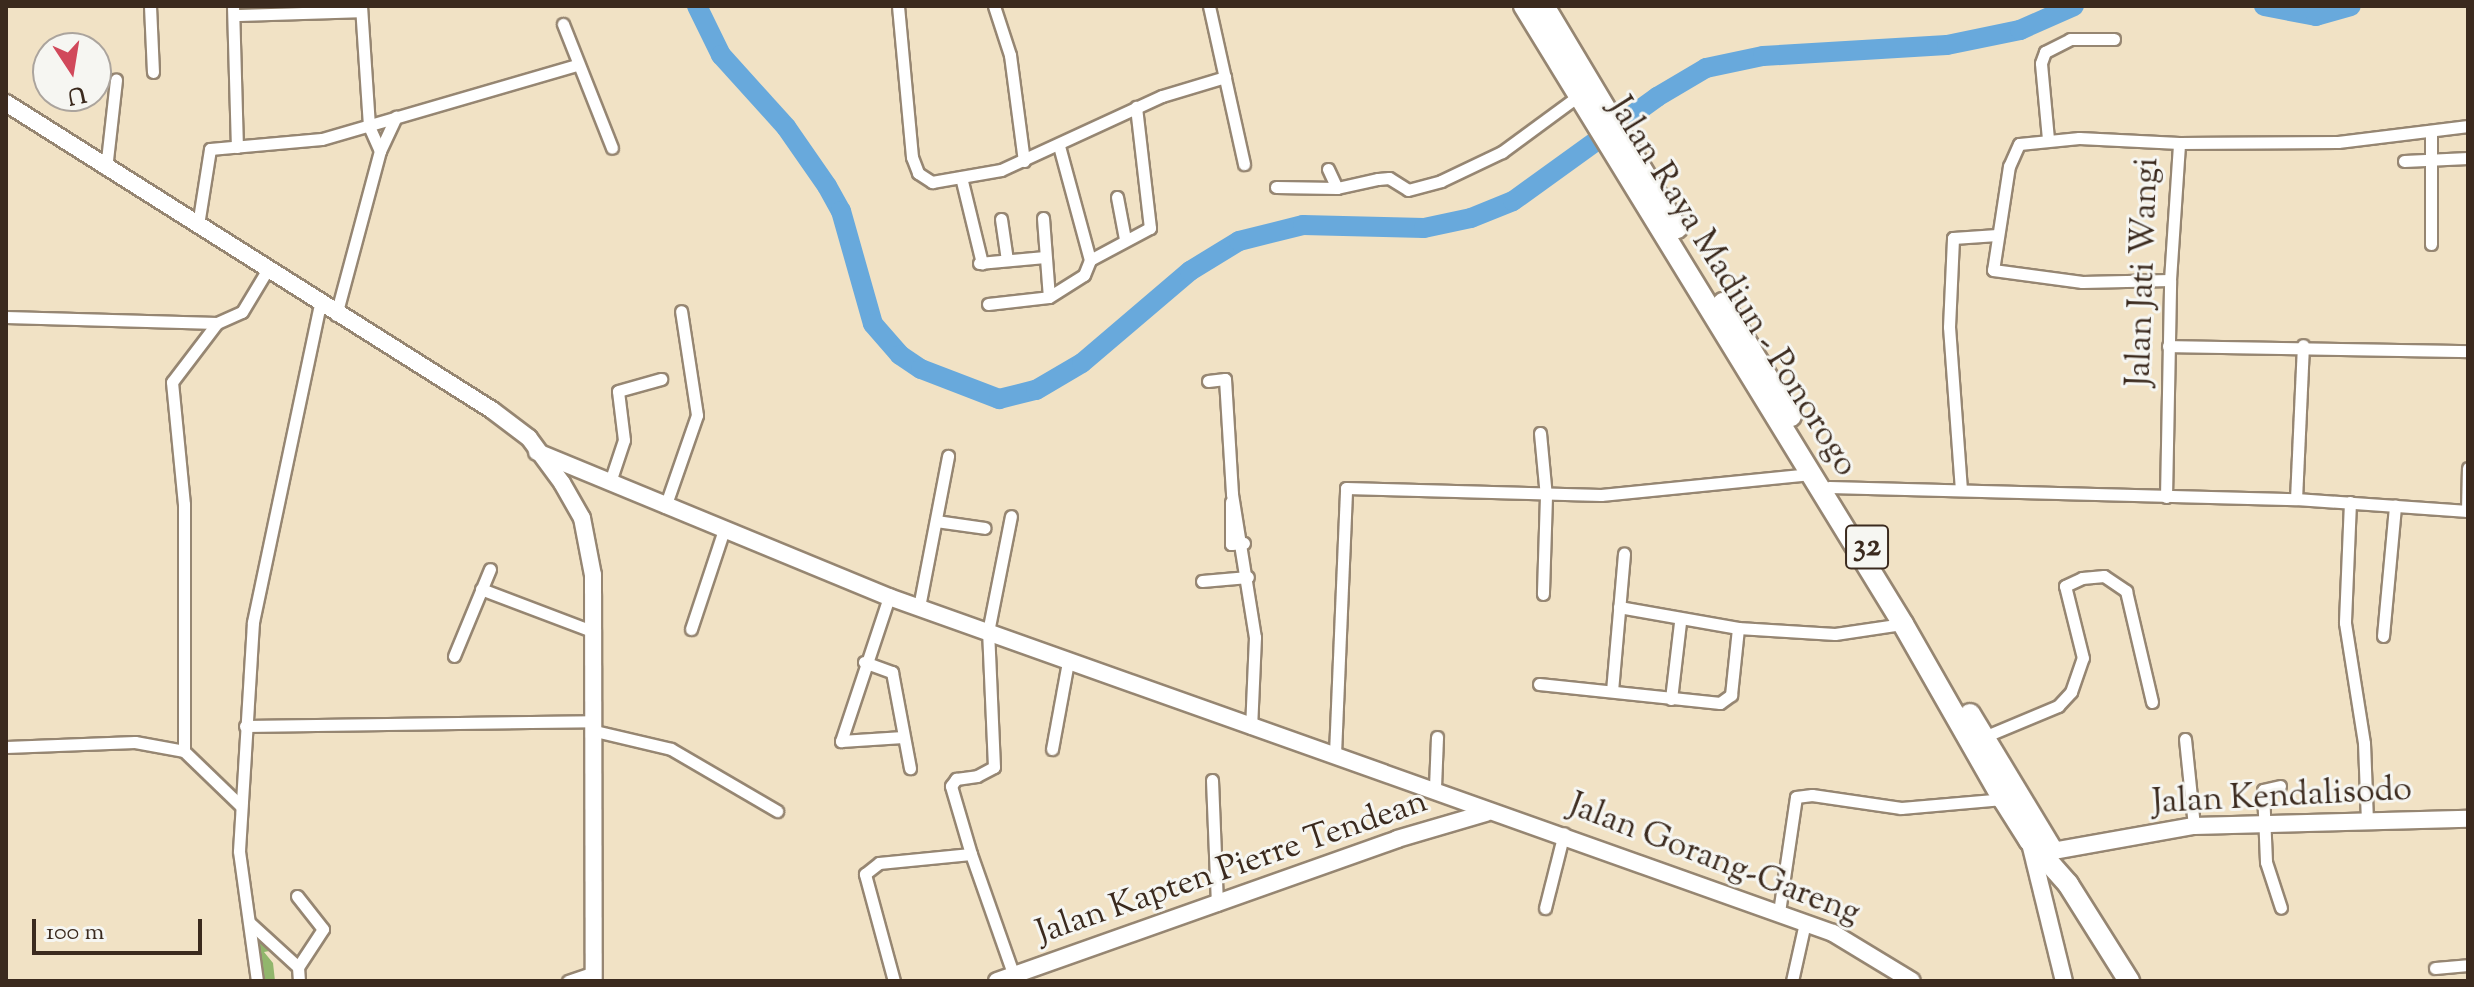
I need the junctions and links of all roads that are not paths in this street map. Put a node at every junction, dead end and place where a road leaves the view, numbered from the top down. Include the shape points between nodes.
1 (150, 6) edge
2 (291, 6) edge
3 (309, 6) edge
4 (898, 6) edge
5 (994, 6) edge
6 (1209, 6) edge
7 (1535, 8) edge
8 (361, 9) edge
9 (235, 11) edge
10 (563, 24) dead end
11 (2114, 39) dead end
12 (577, 65) junction
13 (153, 72) dead end
14 (1225, 77) junction
15 (116, 80) dead end
16 (1577, 101) junction
17 (6, 103) edge
18 (1136, 107) junction
19 (396, 117) junction
20 (369, 126) junction
21 (2468, 126) edge
22 (2431, 131) junction
23 (2048, 139) junction
24 (2179, 143) junction
25 (1059, 146) junction
26 (237, 147) junction
27 (612, 148) dead end
28 (380, 151) junction
29 (2431, 156) junction
30 (2468, 158) edge
31 (1024, 161) junction
32 (2404, 161) dead end
33 (1244, 164) dead end
34 (106, 169) junction
35 (1328, 169) dead end
36 (961, 177) junction
37 (1276, 187) dead end
38 (1337, 188) junction
39 (1117, 197) dead end
40 (1043, 218) dead end
41 (1001, 219) dead end
42 (198, 225) junction
43 (1997, 235) junction
44 (1125, 239) junction
45 (2431, 244) dead end
46 (1045, 257) junction
47 (1007, 260) junction
48 (1090, 260) junction
49 (266, 272) junction
50 (2170, 280) junction
51 (1049, 297) junction
52 (988, 304) dead end
53 (320, 305) junction
54 (681, 311) dead end
55 (1721, 314) junction
56 (336, 315) junction
57 (6, 317) edge
58 (217, 323) junction
59 (2303, 345) junction
60 (2168, 346) junction
61 (2468, 351) edge
62 (661, 379) dead end
63 (1208, 381) dead end
64 (1540, 433) dead end
65 (537, 452) junction
66 (948, 456) dead end
67 (2468, 468) edge
68 (1811, 474) junction
69 (610, 482) junction
70 (1829, 487) junction
71 (1961, 490) junction
72 (1546, 496) junction
73 (2166, 497) junction
74 (2296, 499) junction
75 (2350, 502) junction
76 (2395, 506) junction
77 (665, 507) junction
78 (2467, 511) edge
79 (1011, 516) dead end
80 (936, 521) junction
81 (985, 528) dead end
82 (724, 530) junction
83 (1624, 554) dead end
84 (490, 569) dead end
85 (1248, 577) junction
86 (1202, 581) dead end
87 (481, 589) junction
88 (1543, 594) dead end
89 (889, 597) junction
90 (919, 607) junction
91 (1619, 607) junction
92 (1680, 622) junction
93 (1903, 624) junction
94 (1738, 628) junction
95 (691, 629) dead end
96 (594, 632) junction
97 (988, 632) junction
98 (2383, 636) dead end
99 (454, 656) dead end
100 (864, 662) junction
101 (1068, 662) junction
102 (1539, 684) dead end
103 (1612, 691) junction
104 (1671, 699) junction
105 (2152, 702) dead end
106 (245, 726) junction
107 (594, 726) junction
108 (1251, 728) junction
109 (903, 737) junction
110 (1437, 737) dead end
111 (1978, 739) junction
112 (2185, 739) dead end
113 (6, 747) edge
114 (1052, 749) dead end
115 (184, 751) junction
116 (1335, 754) junction
117 (910, 768) dead end
118 (1212, 780) dead end
119 (2280, 786) dead end
120 (1435, 787) junction
121 (2003, 799) junction
122 (241, 806) junction
123 (777, 811) dead end
124 (1486, 813) junction
125 (2468, 819) edge
126 (2367, 821) junction
127 (2194, 826) junction
128 (2264, 826) junction
129 (1564, 833) junction
130 (2029, 840) junction
131 (2053, 851) junction
132 (971, 854) junction
133 (2068, 884) junction
134 (297, 896) dead end
135 (1217, 905) junction
136 (1545, 908) dead end
137 (2281, 908) dead end
138 (1779, 912) junction
139 (250, 923) junction
140 (1805, 923) junction
141 (2468, 965) edge
142 (298, 967) junction
143 (2435, 968) dead end
144 (594, 976) edge
145 (1014, 976) junction
146 (257, 981) edge
147 (299, 981) edge
148 (568, 981) edge
149 (894, 981) edge
150 (997, 981) edge
151 (1792, 981) edge
152 (1912, 981) edge
153 (2064, 981) edge
154 (2129, 981) edge

1 - 13 street
2 - 3 street
4 - 36 street via 912,157 918,173 932,182
5 - 31 street via 1010,55
6 - 14 street
7 - 16 highway, Jalan Raya Madiun - Ponorogo / 32
8 - 9 street
8 - 20 street
9 - 26 street
10 - 12 street
11 - 23 street via 2070,39 2045,52 2041,63
12 - 19 street
12 - 27 street
14 - 18 street
14 - 33 street
15 - 34 street
16 - 38 street via 1502,152 1441,181 1408,190 1389,178
16 - 55 highway, Jalan Raya Madiun - Ponorogo / 32 via 1660,214
17 - 34 street
18 - 25 street
18 - 44 street via 1150,228
19 - 20 street
19 - 28 street
20 - 26 street via 299,143
20 - 28 street
21 - 22 street
22 - 24 street via 2338,142
22 - 29 street
23 - 24 street, Jalan Jati Wangi
23 - 43 street, Jalan Jati Wangi via 2015,148
24 - 50 street, Jalan Jati Wangi
25 - 31 street
25 - 48 street
26 - 42 street via 205,153
28 - 56 street
29 - 30 street
29 - 32 street
29 - 45 street
31 - 36 street
34 - 42 street
35 - 38 street
36 - 47 street via 980,263
37 - 38 street
39 - 44 street
40 - 46 street
41 - 47 street
42 - 49 street
43 - 50 street, Jalan Jati Wangi via 1991,268 2082,282
43 - 71 street via 1953,238 1949,327
44 - 48 street
46 - 47 street
46 - 51 street
48 - 51 street via 1071,288
49 - 53 street
49 - 58 street via 242,312
50 - 60 street, Jalan Jati Wangi
51 - 52 street
53 - 56 street
53 - 106 street via 265,548
54 - 77 street via 697,415
55 - 68 highway, Jalan Raya Madiun - Ponorogo / 32
55 - 70 highway, Jalan Raya Madiun - Ponorogo / 32
56 - 65 street via 492,410 529,438
57 - 58 street
58 - 115 street via 172,382 184,504
59 - 60 street
59 - 61 street
59 - 74 street
60 - 73 street, Jalan Jati Wangi
62 - 69 street via 618,391 624,440
63 - 85 street via 1225,379 1231,544 1244,543
64 - 72 street
65 - 69 street, Jalan Gorang-Gareng
65 - 96 street via 582,518 593,575
66 - 80 street
67 - 78 street
68 - 72 street
68 - 93 highway, Jalan Raya Madiun - Ponorogo / 32
69 - 77 street, Jalan Gorang-Gareng
70 - 71 street
70 - 111 highway, Jalan Raya Madiun - Ponorogo / 32
71 - 73 street
72 - 88 street
72 - 116 street via 1344,489
73 - 74 street
74 - 75 street
75 - 76 street
75 - 126 street via 2345,623 2364,743
76 - 78 street
76 - 98 street
77 - 82 street, Jalan Gorang-Gareng
79 - 97 street
80 - 81 street
80 - 90 street
82 - 89 street, Jalan Gorang-Gareng
82 - 95 street
83 - 91 street
84 - 87 street
85 - 86 street
85 - 108 street via 1255,637
87 - 96 street
87 - 99 street
89 - 90 street, Jalan Gorang-Gareng
89 - 100 street
90 - 97 street, Jalan Gorang-Gareng
91 - 92 street
91 - 103 street
92 - 94 street
92 - 104 street
93 - 94 street via 1835,634
93 - 111 highway, Jalan Raya Madiun - Ponorogo / 32
94 - 104 street via 1726,701
96 - 107 street
97 - 101 street, Jalan Gorang-Gareng
97 - 132 street via 994,767 956,779 951,786
100 - 109 street via 892,672
100 - 109 street via 841,741
101 - 108 street, Jalan Gorang-Gareng
101 - 114 street
102 - 103 street
103 - 104 street
105 - 111 street via 2126,591 2104,576 2082,578 2065,586 2083,658 2071,692 2058,706
106 - 107 street
106 - 122 street
107 - 123 street via 671,749
107 - 144 street
108 - 116 street, Jalan Gorang-Gareng
109 - 117 street
110 - 120 street
111 - 121 highway, Jalan Raya Madiun - Ponorogo / 32
111 - 131 highway, Jalan Raya Madiun - Ponorogo / 32
112 - 127 street
113 - 115 street via 135,742
115 - 122 street
116 - 120 street, Jalan Gorang-Gareng
118 - 135 street
119 - 128 street via 2263,790
120 - 124 street, Jalan Gorang-Gareng
121 - 130 highway, Jalan Raya Madiun - Ponorogo / 32
121 - 138 street via 1901,808 1835,797 1796,797
122 - 139 street via 239,851
124 - 129 street, Jalan Gorang-Gareng
124 - 135 street, Jalan Kapten Pierre Tendean via 1397,839
125 - 126 street, Jalan Kendalisodo
126 - 128 street, Jalan Kendalisodo
127 - 128 street, Jalan Kendalisodo
127 - 131 street, Jalan Kendalisodo
128 - 137 street via 2267,870
129 - 136 street
129 - 138 street, Jalan Gorang-Gareng
130 - 133 highway, Jalan Raya Madiun - Ponorogo / 32
130 - 153 street
131 - 133 highway, Jalan Raya Madiun - Ponorogo / 32
132 - 145 street
132 - 149 street via 897,860 867,869
133 - 154 highway, Jalan Raya Madiun - Ponorogo / 32
134 - 142 street via 323,929
135 - 145 street, Jalan Kapten Pierre Tendean
138 - 140 street, Jalan Gorang-Gareng
139 - 142 street
139 - 146 street
140 - 151 street
140 - 152 street, Jalan Gorang-Gareng via 1857,945
141 - 143 street
142 - 147 street
144 - 148 street
145 - 150 street, Jalan Kapten Pierre Tendean

